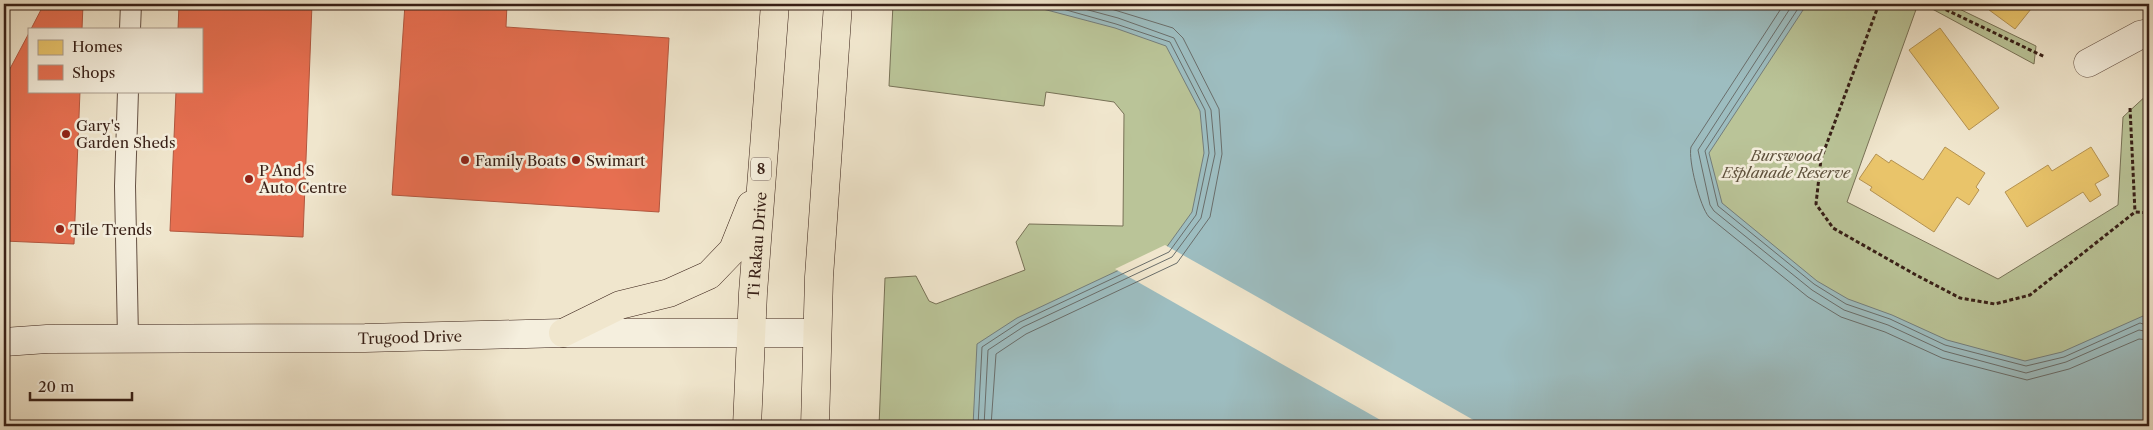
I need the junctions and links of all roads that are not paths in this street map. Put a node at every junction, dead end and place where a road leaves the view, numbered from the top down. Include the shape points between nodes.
1 (131, 4) edge
2 (775, 4) edge
3 (838, 4) edge
4 (130, 28) edge
5 (2149, 33) edge
6 (2088, 64) dead end
7 (128, 92) edge
8 (760, 182) junction
9 (563, 333) junction
10 (816, 333) junction
11 (750, 334) junction
12 (128, 338) junction
13 (4, 342) edge
14 (747, 426) edge
15 (815, 426) edge

1 - 4 lane
2 - 8 main road, Ti Rakau Drive / 8
3 - 10 main road
5 - 6 main road
7 - 12 lane via 125,186
8 - 9 main road via 733,250 709,275 669,293 620,305
8 - 11 main road, Ti Rakau Drive / 8
9 - 11 main road, Trugood Drive
9 - 12 main road, Trugood Drive via 365,338
10 - 11 main road, Trugood Drive
10 - 15 main road
11 - 14 main road, Ti Rakau Drive / 8
12 - 13 main road, Trugood Drive

